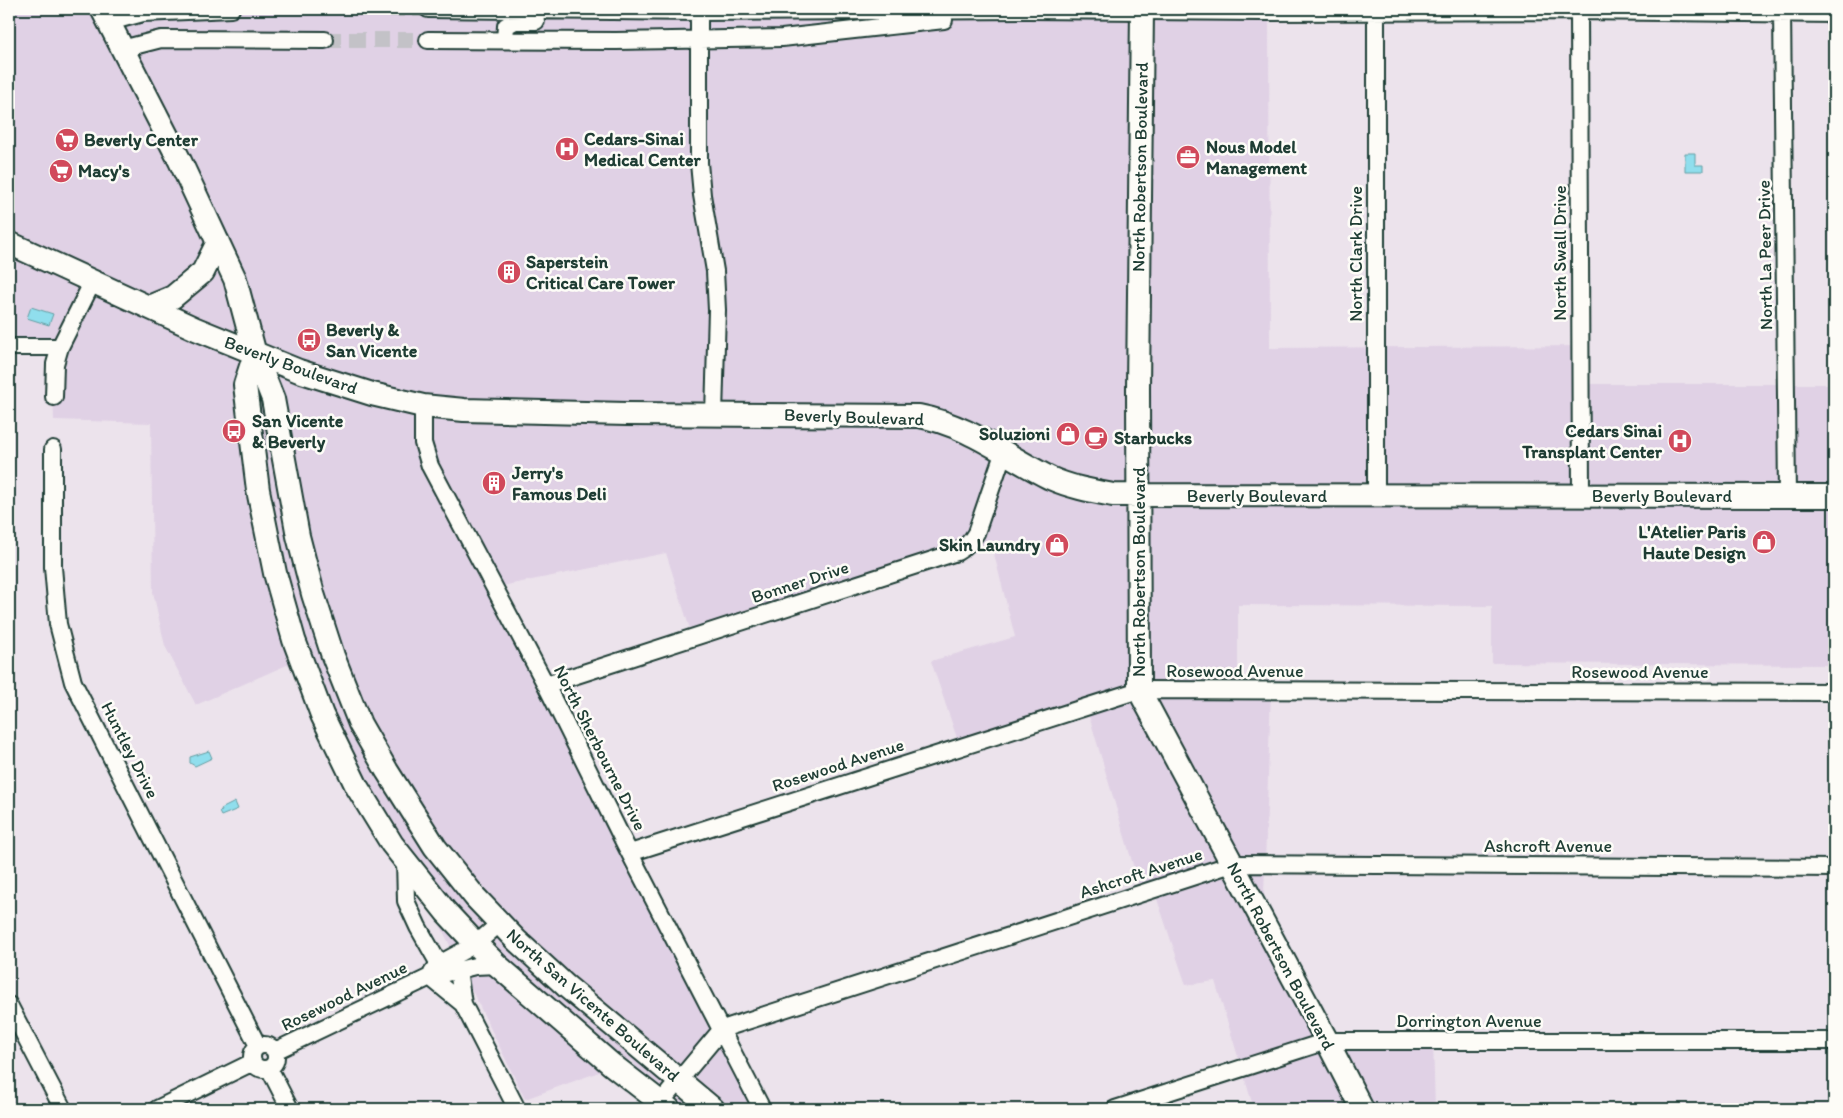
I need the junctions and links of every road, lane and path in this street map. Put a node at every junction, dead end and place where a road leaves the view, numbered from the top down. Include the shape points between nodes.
1 (232, 9) edge
2 (428, 9) edge
3 (698, 10) edge
4 (1028, 10) junction
5 (1142, 10) edge
6 (1376, 10) edge
7 (1579, 10) edge
8 (553, 11) junction
9 (1782, 11) edge
10 (1834, 14) edge
11 (105, 15) edge
12 (325, 40) tunnel mouth
13 (428, 40) tunnel mouth
14 (505, 40) junction
15 (698, 40) junction
16 (122, 49) junction
17 (218, 242) junction
18 (9, 243) edge
19 (93, 281) junction
20 (149, 307) junction
21 (9, 347) edge
22 (60, 347) junction
23 (255, 354) junction
24 (54, 397) dead end
25 (423, 406) junction
26 (714, 414) junction
27 (53, 449) dead end
28 (1004, 451) junction
29 (1139, 495) junction
30 (1376, 496) junction
31 (1581, 496) junction
32 (1787, 496) junction
33 (1834, 496) edge
34 (546, 685) junction
35 (1139, 690) junction
36 (1834, 692) edge
37 (630, 853) junction
38 (405, 860) junction
39 (1232, 864) junction
40 (1834, 868) edge
41 (500, 923) junction
42 (476, 944) junction
43 (497, 965) junction
44 (434, 970) junction
45 (458, 970) junction
46 (463, 1004) junction
47 (9, 1006) edge
48 (722, 1029) junction
49 (1327, 1041) junction
50 (1834, 1041) edge
51 (275, 1051) junction
52 (255, 1054) junction
53 (269, 1068) junction
54 (680, 1082) junction
55 (760, 1105) dead end
56 (665, 1106) edge
57 (62, 1109) edge
58 (157, 1109) edge
59 (290, 1109) edge
60 (517, 1109) edge
61 (713, 1109) edge
62 (1115, 1109) edge
63 (1362, 1109) edge

1 - 11 street
2 - 8 street
3 - 4 street
3 - 8 street
3 - 15 street
4 - 5 street
4 - 15 street via 782,38
5 - 6 street
5 - 29 main road, North Robertson Boulevard
6 - 7 street
6 - 30 street, North Clark Drive
7 - 9 street
7 - 31 street, North Swall Drive
8 - 14 street via 536,21 515,21 506,26
9 - 10 street
9 - 32 street, North La Peer Drive
11 - 16 main road
12 - 16 street via 161,40
13 - 14 street
14 - 15 street
15 - 26 street via 699,163 715,271 717,310
16 - 17 main road
17 - 20 main road via 204,272 174,297
17 - 23 main road via 234,279
18 - 19 main road, Beverly Boulevard
19 - 20 main road, Beverly Boulevard
19 - 22 street
20 - 23 main road, Beverly Boulevard
21 - 22 street
22 - 24 street via 55,364
23 - 25 main road, Beverly Boulevard via 312,376
23 - 38 main road, North San Vicente Boulevard via 245,385 258,490 275,573 294,640 322,715 357,787
23 - 41 main road, North San Vicente Boulevard via 273,399 312,594 360,724 435,847
25 - 26 main road, Beverly Boulevard via 472,410
25 - 34 street, North Sherbourne Drive via 423,443 430,466
26 - 28 main road, Beverly Boulevard via 919,416 937,419
27 - 52 street, Huntley Drive via 54,586 58,624 73,682
28 - 29 main road, Beverly Boulevard via 1069,486 1113,495
28 - 34 street, Bonner Drive via 976,533 966,548
29 - 30 main road, Beverly Boulevard
29 - 35 main road, North Robertson Boulevard
30 - 31 main road, Beverly Boulevard
31 - 32 main road, Beverly Boulevard
32 - 33 main road, Beverly Boulevard
34 - 37 street, North Sherbourne Drive
35 - 36 street, Rosewood Avenue
35 - 37 street, Rosewood Avenue
35 - 39 main road, North Robertson Boulevard
37 - 48 street, North Sherbourne Drive
38 - 42 main road, North San Vicente Boulevard
38 - 44 street via 406,901
39 - 40 street, Ashcroft Avenue
39 - 48 street, Ashcroft Avenue
39 - 49 main road, North Robertson Boulevard
41 - 42 street, Rosewood Avenue
41 - 54 main road, North San Vicente Boulevard via 566,986
42 - 43 main road, North San Vicente Boulevard
42 - 44 street, Rosewood Avenue
43 - 45 street, Rosewood Avenue
43 - 56 main road, North San Vicente Boulevard via 611,1064
44 - 45 street, Rosewood Avenue
44 - 46 street
44 - 51 street, Rosewood Avenue
45 - 46 street
46 - 60 street
47 - 57 street
48 - 54 street
48 - 55 street, North Sherbourne Drive
49 - 50 street, Dorrington Avenue
49 - 62 street, Dorrington Avenue
49 - 63 main road, North Robertson Boulevard
51 - 52 street via 265,1044
51 - 53 street via 275,1062
52 - 53 street via 261,1068
52 - 58 street
53 - 59 street
54 - 56 street
54 - 61 main road, North San Vicente Boulevard

